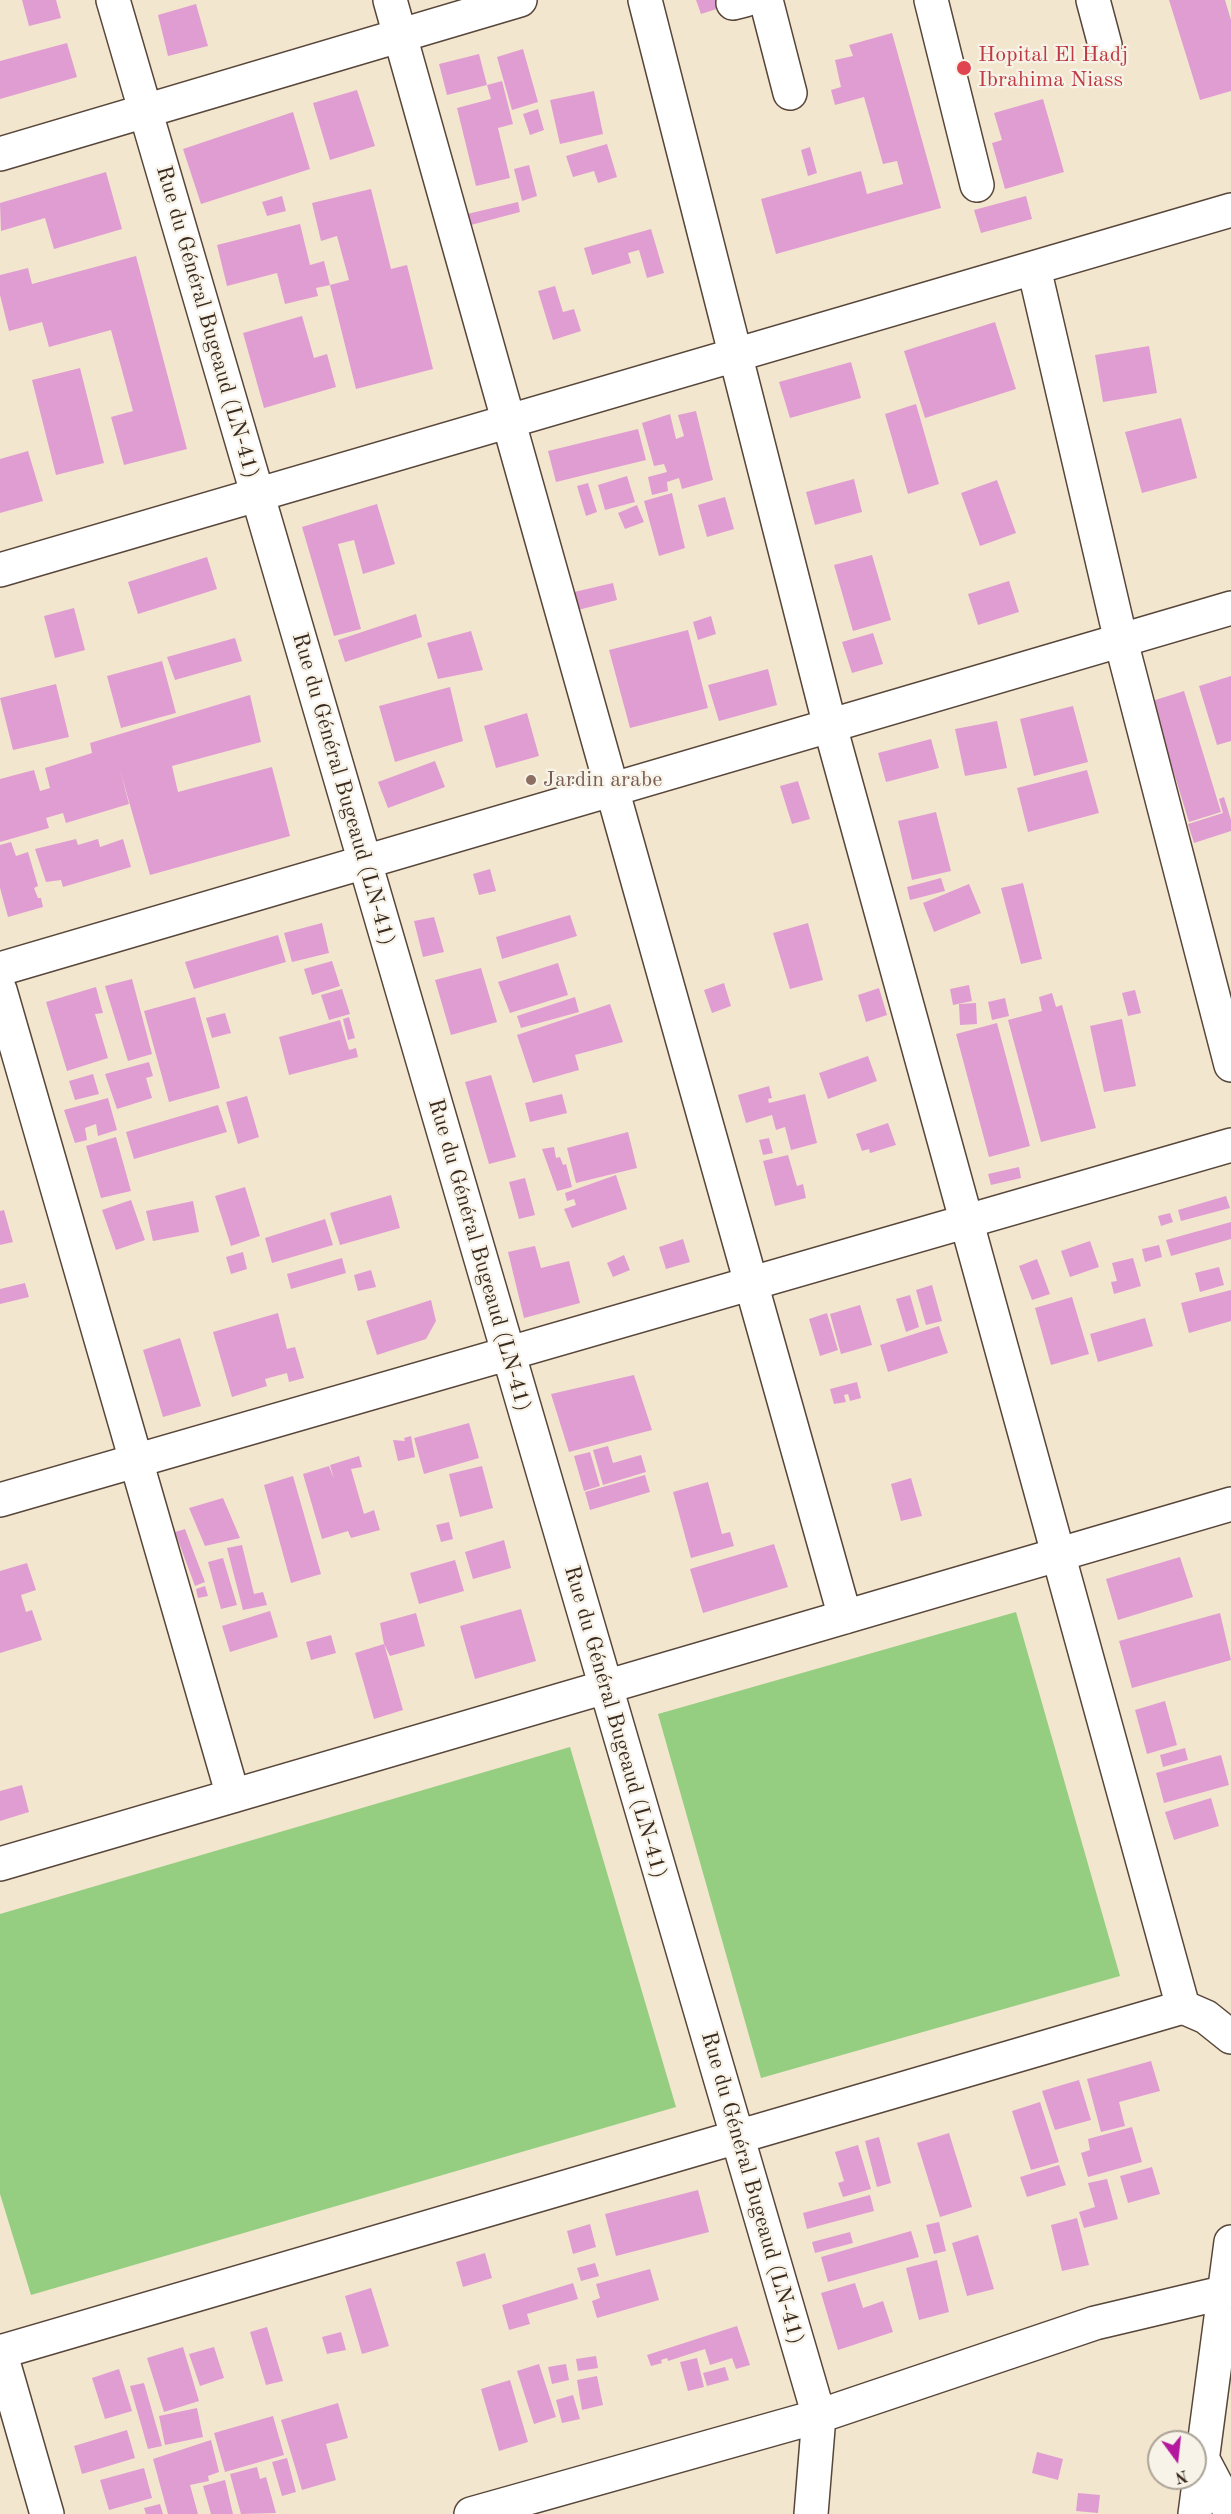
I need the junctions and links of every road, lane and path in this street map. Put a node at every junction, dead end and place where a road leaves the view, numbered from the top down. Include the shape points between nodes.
1 (113, 0) edge
2 (390, 0) edge
3 (520, 0) edge
4 (645, 0) edge
5 (766, 0) edge
6 (931, 0) edge
7 (1093, 0) edge
8 (400, 36) junction
9 (1105, 45) dead end
10 (790, 93) dead end
11 (145, 111) junction
12 (0, 154) edge
13 (977, 185) dead end
14 (1231, 210) edge
15 (1034, 268) junction
16 (737, 354) junction
17 (509, 421) junction
18 (257, 495) junction
19 (0, 570) edge
20 (1231, 608) edge
21 (1121, 640) junction
22 (830, 726) junction
23 (612, 790) junction
24 (365, 862) junction
25 (0, 969) edge
26 (0, 990) edge
27 (1231, 1065) edge
28 (1231, 1145) edge
29 (967, 1221) junction
30 (751, 1283) junction
31 (508, 1353) junction
32 (136, 1460) junction
33 (0, 1500) edge
34 (1231, 1504) edge
35 (1057, 1555) junction
36 (845, 1617) junction
37 (605, 1687) junction
38 (233, 1796) junction
39 (0, 1864) edge
40 (1183, 2007) junction
41 (1231, 2037) edge
42 (736, 2136) junction
43 (1231, 2242) edge
44 (1226, 2292) junction
45 (0, 2352) edge
46 (819, 2416) junction
47 (1206, 2430) edge
48 (1207, 2467) edge
49 (1198, 2490) edge
50 (1231, 2513) edge
51 (47, 2514) edge
52 (471, 2514) edge
53 (811, 2514) edge
54 (1195, 2514) edge

1 - 11 street, Rue du Général Bugeaud (LN-41)
2 - 8 street
3 - 8 street
4 - 16 street
5 - 10 street
6 - 13 street
7 - 9 street
8 - 11 street
8 - 17 street
11 - 12 street
11 - 18 street, Rue du Général Bugeaud (LN-41)
14 - 15 street
15 - 16 street
15 - 21 street
16 - 17 street
16 - 22 street
17 - 18 street
17 - 23 street
18 - 19 street
18 - 24 street, Rue du Général Bugeaud (LN-41)
20 - 21 street
21 - 22 street
21 - 27 street
22 - 23 street
22 - 29 street
23 - 24 street
23 - 30 street
24 - 25 street
24 - 31 street, Rue du Général Bugeaud (LN-41)
26 - 32 street
28 - 29 street
29 - 30 street
29 - 35 street
30 - 31 street
30 - 36 street
31 - 32 street
31 - 37 street, Rue du Général Bugeaud (LN-41)
32 - 33 street
32 - 38 street
34 - 35 street
35 - 36 street
35 - 40 street
36 - 37 street
37 - 38 street
37 - 42 street, Rue du Général Bugeaud (LN-41)
38 - 39 street
40 - 41 street via 1206,2017
40 - 42 street
42 - 45 street
42 - 46 street, Rue du Général Bugeaud (LN-41)
43 - 44 street
44 - 46 street via 1095,2323
44 - 47 street
45 - 51 street
46 - 52 street
46 - 53 street, Rue du Général Bugeaud (LN-41)
48 - 50 street
49 - 54 street

